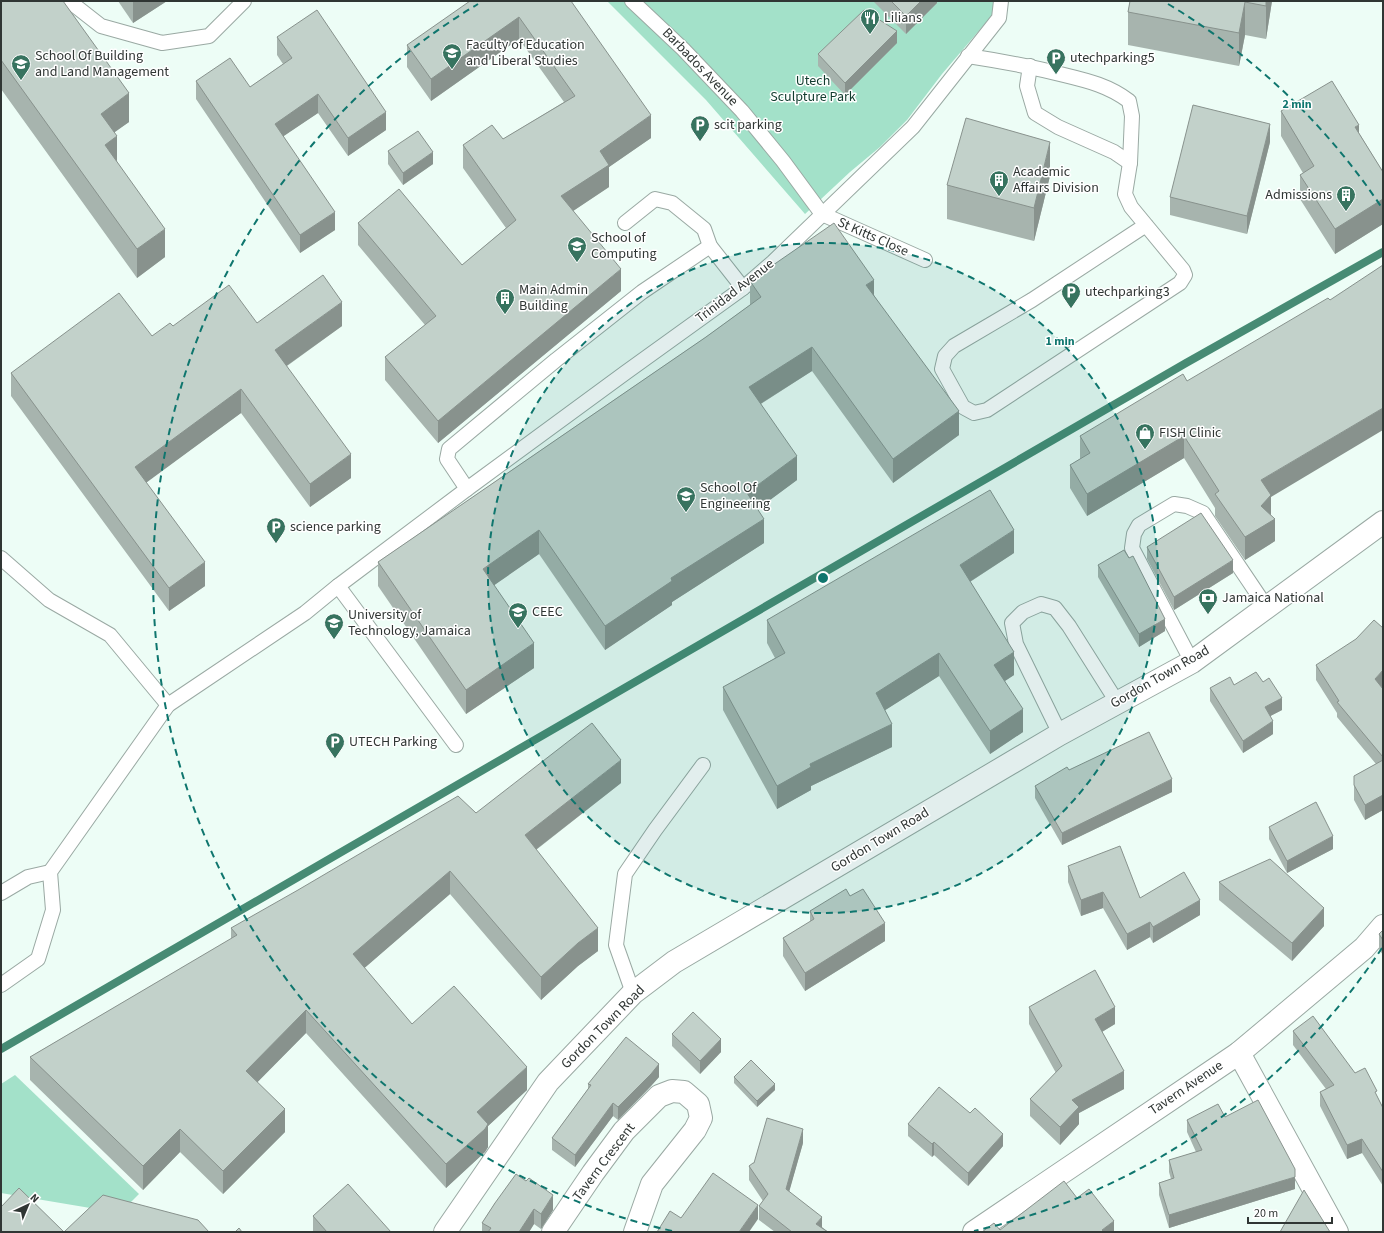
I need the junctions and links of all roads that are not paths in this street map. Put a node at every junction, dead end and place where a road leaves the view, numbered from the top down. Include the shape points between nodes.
1 (70, 1) edge
2 (244, 1) edge
3 (632, 1) edge
4 (1001, 1) edge
5 (968, 56) junction
6 (1030, 66) junction
7 (1130, 163) junction
8 (822, 214) junction
9 (625, 223) dead end
10 (1146, 225) junction
11 (710, 246) junction
12 (925, 260) dead end
13 (743, 288) junction
14 (467, 489) junction
15 (1383, 522) edge
16 (1, 558) edge
17 (338, 586) junction
18 (1266, 608) junction
19 (1192, 662) junction
20 (1117, 702) junction
21 (168, 706) junction
22 (1060, 734) junction
23 (456, 745) dead end
24 (703, 766) dead end
25 (50, 872) junction
26 (1, 893) edge
27 (1383, 926) edge
28 (1, 986) edge
29 (633, 993) junction
30 (1239, 1052) junction
31 (445, 1232) edge
32 (553, 1232) edge
33 (635, 1232) edge
34 (974, 1232) edge
35 (1337, 1232) edge

1 - 2 lane via 101,26 162,43 209,36
3 - 8 lane, Barbados Avenue via 683,49 742,111
4 - 5 lane, Trinidad Avenue via 999,18
5 - 6 lane
5 - 8 lane, Trinidad Avenue via 913,127
6 - 7 lane via 1027,86 1036,113 1058,127 1114,152
6 - 7 lane via 1091,82 1117,92 1129,101 1132,116
7 - 10 lane via 1125,194 1131,207
8 - 12 lane, St Kitts Close
8 - 13 lane, Trinidad Avenue
9 - 11 lane via 655,199 672,203 704,229
10 - 10 lane via 1183,270 1185,275 1180,283 987,410 974,413 963,408 942,369 945,356 954,346 1032,300
11 - 13 lane
11 - 14 lane via 642,292 449,449 447,459
13 - 14 lane, Trinidad Avenue
14 - 17 lane, Trinidad Avenue
15 - 18 main road, Gordon Town Road
16 - 21 lane via 49,600 110,635
17 - 21 lane, Trinidad Avenue via 305,613
17 - 23 lane
18 - 19 main road, Gordon Town Road
18 - 19 lane via 1203,513 1174,504 1139,525 1134,534 1132,548
19 - 20 main road, Gordon Town Road
20 - 22 main road, Gordon Town Road
20 - 22 lane via 1055,608 1041,604 1023,612 1012,623 1016,644
21 - 25 lane
22 - 29 main road, Gordon Town Road via 674,962
24 - 29 lane via 625,874 616,945
25 - 26 lane via 28,877
25 - 28 lane via 53,910 38,959
27 - 30 main road, Tavern Avenue via 1364,948
29 - 31 main road, Gordon Town Road via 548,1082
30 - 34 main road, Tavern Avenue
30 - 35 main road
32 - 33 main road, Tavern Crescent via 624,1131 659,1096 672,1091 684,1092 698,1104 701,1118 695,1130 652,1184

